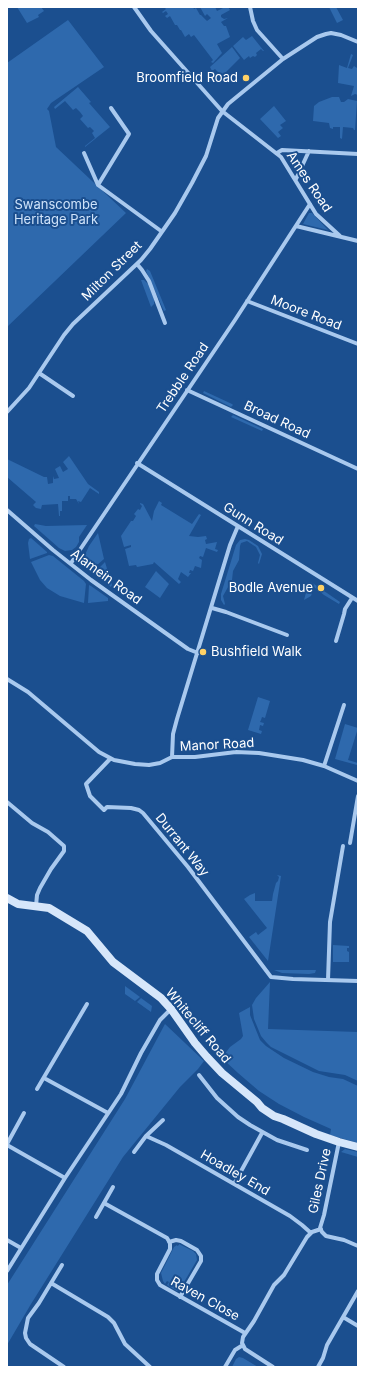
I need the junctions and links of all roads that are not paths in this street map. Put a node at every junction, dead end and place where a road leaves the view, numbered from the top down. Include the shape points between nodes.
1 (134, 7) edge
2 (250, 7) edge
3 (358, 42) edge
4 (283, 59) junction
5 (111, 108) dead end
6 (222, 111) junction
7 (309, 151) junction
8 (84, 153) dead end
9 (277, 153) junction
10 (358, 154) edge
11 (296, 179) junction
12 (98, 185) junction
13 (310, 204) junction
14 (296, 226) junction
15 (161, 231) junction
16 (340, 236) junction
17 (358, 241) edge
18 (137, 264) junction
19 (247, 301) junction
20 (165, 323) dead end
21 (358, 344) edge
22 (39, 373) junction
23 (187, 390) junction
24 (73, 396) dead end
25 (7, 412) edge
26 (138, 463) junction
27 (358, 469) edge
28 (7, 510) edge
29 (238, 526) junction
30 (71, 563) junction
31 (352, 598) junction
32 (358, 601) edge
33 (212, 608) junction
34 (287, 635) dead end
35 (336, 641) dead end
36 (198, 653) junction
37 (7, 679) edge
38 (344, 705) dead end
39 (172, 757) junction
40 (110, 759) junction
41 (324, 766) junction
42 (358, 781) edge
43 (358, 796) edge
44 (7, 802) edge
45 (350, 843) dead end
46 (343, 846) dead end
47 (7, 898) edge
48 (36, 906) junction
49 (328, 980) junction
50 (358, 981) edge
51 (87, 1004) dead end
52 (171, 1009) junction
53 (199, 1075) dead end
54 (44, 1078) junction
55 (37, 1089) dead end
56 (24, 1113) dead end
57 (108, 1114) junction
58 (163, 1120) dead end
59 (262, 1133) junction
60 (146, 1136) junction
61 (339, 1142) junction
62 (7, 1144) edge
63 (358, 1148) edge
64 (306, 1150) dead end
65 (134, 1152) dead end
66 (65, 1178) junction
67 (234, 1184) junction
68 (113, 1187) dead end
69 (104, 1203) junction
70 (96, 1217) dead end
71 (320, 1229) junction
72 (311, 1233) junction
73 (7, 1240) edge
74 (169, 1242) junction
75 (358, 1246) edge
76 (21, 1248) junction
77 (62, 1265) dead end
78 (7, 1271) edge
79 (51, 1283) junction
80 (358, 1291) edge
81 (180, 1296) junction
82 (343, 1317) junction
83 (358, 1326) edge
84 (245, 1333) junction
85 (243, 1345) junction
86 (64, 1367) edge
87 (150, 1367) edge
88 (225, 1367) edge
89 (273, 1367) edge
90 (318, 1367) edge

1 - 6 street, Ames Road via 151,31
2 - 4 street via 257,30
3 - 4 street via 337,34 326,34
4 - 6 street
5 - 12 street via 129,134
6 - 9 street, Ames Road
6 - 15 street, Milton Street via 202,165 175,213
7 - 9 street via 280,150
7 - 10 street
7 - 11 street
8 - 12 street
9 - 11 street, Ames Road
11 - 13 street, Ames Road
12 - 15 street
13 - 14 street, Trebble Road
13 - 16 street, Ames Road via 321,220
14 - 16 street, Ames Road
14 - 19 street, Trebble Road
15 - 18 street, Milton Street
16 - 17 street, Ames Road
18 - 20 street via 149,281
18 - 22 street, Milton Street via 73,324
19 - 21 street, Moore Road
19 - 23 street, Trebble Road
22 - 24 street
22 - 25 street, Milton Street
23 - 26 street, Trebble Road
23 - 27 street, Broad Road
26 - 29 street, Gunn Road
26 - 30 street, Trebble Road
28 - 30 street, Alamein Road
29 - 31 street, Gunn Road
29 - 33 street
30 - 36 street, Alamein Road via 91,580 190,650
31 - 32 street, Gunn Road
31 - 35 street via 345,609
33 - 34 street
33 - 36 street
36 - 39 street via 173,732
37 - 40 street, Manor Road via 28,692
38 - 41 street
39 - 40 street, Manor Road via 158,764 145,765
39 - 41 street, Manor Road via 253,752
40 - 49 street, Durrant Way via 86,784 90,796 104,810 107,807 131,808 145,814 271,977
41 - 42 street, Manor Road
43 - 45 street
44 - 48 street via 64,846 64,851 40,888
46 - 49 street via 330,926
47 - 48 street, Whitecliff Road via 18,904
48 - 52 street, Whitecliff Road via 49,908 87,931 113,962
49 - 50 street
51 - 54 street
52 - 57 street via 157,1024
52 - 61 street, Whitecliff Road via 194,1043 222,1073 262,1108 274,1116
53 - 59 street via 227,1108
54 - 55 street
54 - 57 street
56 - 62 street
57 - 66 street
58 - 60 street
59 - 64 street
59 - 67 street
60 - 65 street
60 - 67 street, Hoadley End
61 - 63 street, Whitecliff Road
61 - 71 street, Giles Drive
62 - 66 street
66 - 76 street
67 - 72 street, Hoadley End via 299,1222
68 - 69 street
69 - 70 street
69 - 74 street via 166,1236
71 - 72 street
71 - 75 street, Giles Drive via 326,1236
72 - 84 street via 283,1277 274,1285
73 - 76 street
74 - 81 street, Raven Close via 170,1248 158,1271 157,1279 160,1285
74 - 81 street via 181,1241 198,1251 201,1256 201,1261
76 - 78 street
77 - 79 street
79 - 86 street via 29,1316 25,1334 30,1344
79 - 87 street via 108,1317 116,1326 123,1342
80 - 82 street
81 - 84 street, Raven Close
82 - 83 street
82 - 90 street via 326,1345 324,1358
84 - 85 street
85 - 88 street via 235,1350
85 - 89 street

